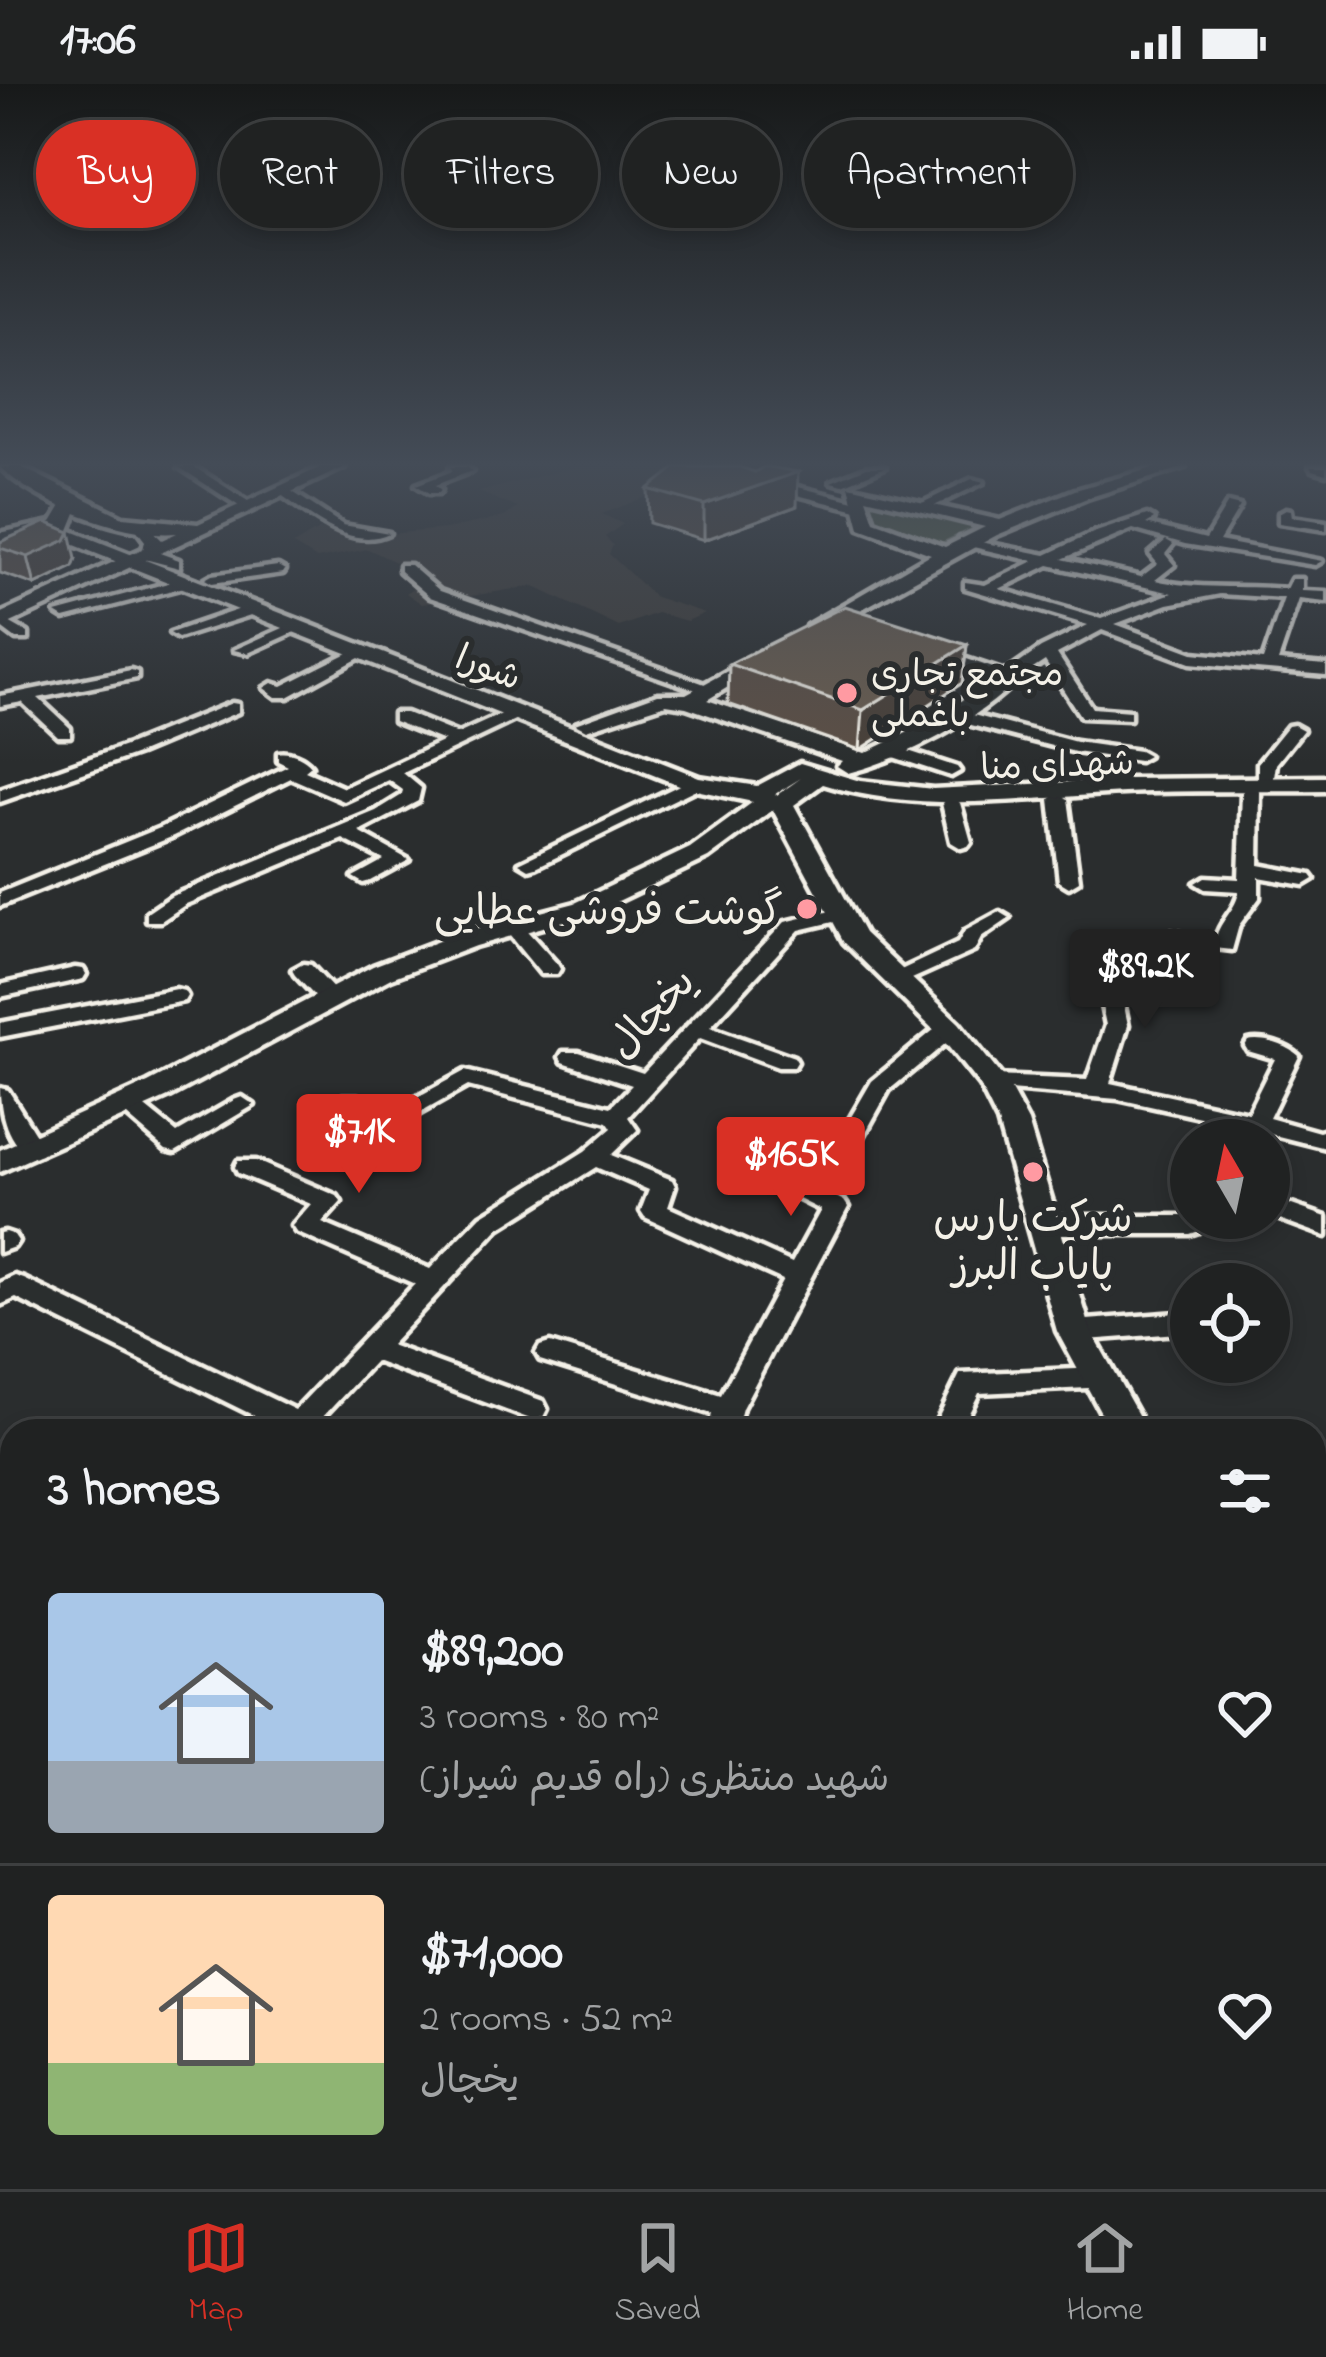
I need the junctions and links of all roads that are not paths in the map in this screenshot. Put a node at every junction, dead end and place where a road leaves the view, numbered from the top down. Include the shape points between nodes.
1 (99, 565) edge
2 (123, 565) edge
3 (152, 565) edge
4 (164, 565) edge
5 (924, 565) edge
6 (1043, 565) edge
7 (1077, 565) edge
8 (1167, 565) edge
9 (1257, 565) edge
10 (1315, 565) edge
11 (405, 568) dead end
12 (278, 570) dead end
13 (212, 579) junction
14 (1143, 582) junction
15 (183, 583) junction
16 (970, 585) dead end
17 (78, 586) junction
18 (991, 587) junction
19 (1190, 592) junction
20 (1239, 592) junction
21 (1295, 596) junction
22 (1326, 597) edge
23 (252, 610) junction
24 (64, 613) dead end
25 (1, 621) edge
26 (1102, 624) junction
27 (298, 627) junction
28 (178, 633) dead end
29 (22, 636) dead end
30 (914, 647) edge
31 (242, 650) dead end
32 (1047, 651) junction
33 (362, 652) junction
34 (1190, 658) junction
35 (1270, 665) junction
36 (1326, 670) edge
37 (131, 675) dead end
38 (1167, 675) dead end
39 (1010, 676) junction
40 (82, 686) junction
41 (272, 688) dead end
42 (711, 689) junction
43 (26, 696) junction
44 (0, 701) edge
45 (690, 701) junction
46 (98, 702) dead end
47 (232, 708) dead end
48 (517, 712) junction
49 (954, 715) junction
50 (1124, 716) dead end
51 (400, 717) dead end
52 (586, 724) junction
53 (1294, 730) dead end
54 (64, 732) dead end
55 (787, 738) junction
56 (455, 739) junction
57 (879, 755) junction
58 (1139, 756) dead end
59 (392, 774) junction
60 (816, 777) junction
61 (694, 783) junction
62 (1258, 788) junction
63 (1326, 789) edge
64 (4, 790) edge
65 (950, 790) junction
66 (777, 792) junction
67 (1059, 799) junction
68 (342, 831) junction
69 (962, 842) dead end
70 (529, 863) dead end
71 (74, 872) junction
72 (363, 877) dead end
73 (1248, 877) junction
74 (1304, 880) dead end
75 (1070, 881) dead end
76 (94, 884) dead end
77 (1205, 884) dead end
78 (0, 900) edge
79 (839, 915) junction
80 (154, 917) dead end
81 (1000, 918) dead end
82 (512, 926) junction
83 (1171, 938) dead end
84 (1117, 948) dead end
85 (549, 969) dead end
86 (303, 970) dead end
87 (75, 974) dead end
88 (896, 977) junction
89 (1, 991) edge
90 (176, 996) dead end
91 (331, 1000) junction
92 (5, 1029) edge
93 (696, 1029) junction
94 (949, 1029) junction
95 (1256, 1046) dead end
96 (571, 1057) dead end
97 (786, 1062) dead end
98 (647, 1082) junction
99 (993, 1083) junction
100 (1096, 1089) junction
101 (0, 1095) edge
102 (350, 1100) dead end
103 (128, 1104) junction
104 (242, 1106) dead end
105 (616, 1116) junction
106 (1224, 1119) edge
107 (1256, 1119) edge
108 (1290, 1137) edge
109 (1326, 1138) edge
110 (32, 1148) junction
111 (594, 1157) junction
112 (838, 1160) dead end
113 (0, 1162) edge
114 (248, 1167) dead end
115 (758, 1168) dead end
116 (1290, 1214) edge
117 (1170, 1225) edge
118 (1045, 1226) junction
119 (1326, 1227) edge
120 (799, 1277) junction
121 (436, 1282) junction
122 (0, 1295) edge
123 (1170, 1324) edge
124 (1074, 1331) junction
125 (371, 1349) junction
126 (550, 1353) dead end
127 (1100, 1378) junction
128 (533, 1409) dead end
129 (281, 1419) edge
130 (310, 1419) edge
131 (722, 1419) edge
132 (726, 1419) edge
133 (952, 1419) edge
134 (1122, 1419) edge

1 - 17 main road
2 - 17 main road
3 - 15 street, شورا
4 - 13 street, شورا
5 - 42 street via 837,624
6 - 18 street
7 - 14 street
8 - 14 street
9 - 20 street
10 - 21 street via 1296,583
11 - 42 street via 435,594
12 - 13 street
13 - 52 street, شورا
14 - 19 street
15 - 23 street, شورا
15 - 24 street
16 - 18 street
17 - 25 main road
18 - 26 street
19 - 20 street
19 - 26 street
20 - 21 street
21 - 22 street
21 - 35 street
23 - 27 street, شورا
23 - 28 street
25 - 29 street
26 - 32 street
26 - 34 street
27 - 31 street
27 - 33 street, شورا
30 - 39 street
32 - 39 street
32 - 50 street via 1088,713
33 - 41 street via 281,693
33 - 48 street, شورا
34 - 35 street
34 - 38 street
35 - 36 street
37 - 40 street
39 - 49 street
40 - 43 street
40 - 46 street
42 - 45 street
43 - 44 street
43 - 54 street
45 - 52 street via 665,698
45 - 55 street
47 - 64 street
48 - 56 street
48 - 61 street, شورا
49 - 57 street
49 - 58 street via 1035,746
51 - 56 street
52 - 66 street, شورا
53 - 62 street
55 - 57 street
55 - 66 street
56 - 59 street
57 - 60 street
57 - 65 street
59 - 68 street via 412,788 411,797
59 - 71 street via 344,795 288,765 149,849
60 - 65 street, شهدای منا via 898,794
60 - 66 street
61 - 66 street, شورا
61 - 70 street
62 - 63 street, شهدای منا
62 - 65 street, شهدای منا
62 - 67 street, شهدای منا
62 - 73 street
65 - 66 street, شهدای منا via 882,806
65 - 67 street, شهدای منا
65 - 69 street
66 - 79 street
66 - 82 street via 699,854 584,908
67 - 75 street
68 - 72 street via 399,860
68 - 80 street
71 - 76 street
71 - 78 street
73 - 74 street
73 - 77 street
73 - 83 street via 1249,898 1225,946
79 - 88 street
79 - 93 street, یخچال via 792,926
81 - 88 street via 972,935 968,947
82 - 85 street
82 - 91 street via 382,972
84 - 100 street via 1105,968 1117,1025
86 - 91 street
87 - 89 street
88 - 94 street
89 - 92 street
90 - 92 street
91 - 103 street
93 - 97 street
93 - 98 street, یخچال
94 - 99 street
94 - 112 street via 880,1086
95 - 107 street via 1288,1056
96 - 98 street
98 - 105 street, یخچال
99 - 100 street
99 - 118 street
100 - 106 street via 1195,1106
101 - 110 street
102 - 105 street via 390,1122 465,1078
103 - 104 street via 175,1144
103 - 110 street
105 - 111 street, یخچال via 625,1130
108 - 109 street
110 - 113 street
111 - 120 street via 663,1186 654,1211
111 - 121 street, یخچال via 490,1222
114 - 121 street via 328,1202 305,1226
115 - 120 street via 836,1207
116 - 119 street
117 - 118 street
118 - 124 street
120 - 132 street
121 - 125 street, یخچال
122 - 129 street via 15,1286
123 - 124 street
124 - 127 street
125 - 128 street
125 - 130 street, یخچال
126 - 131 street
127 - 133 street via 970,1382
127 - 134 street

